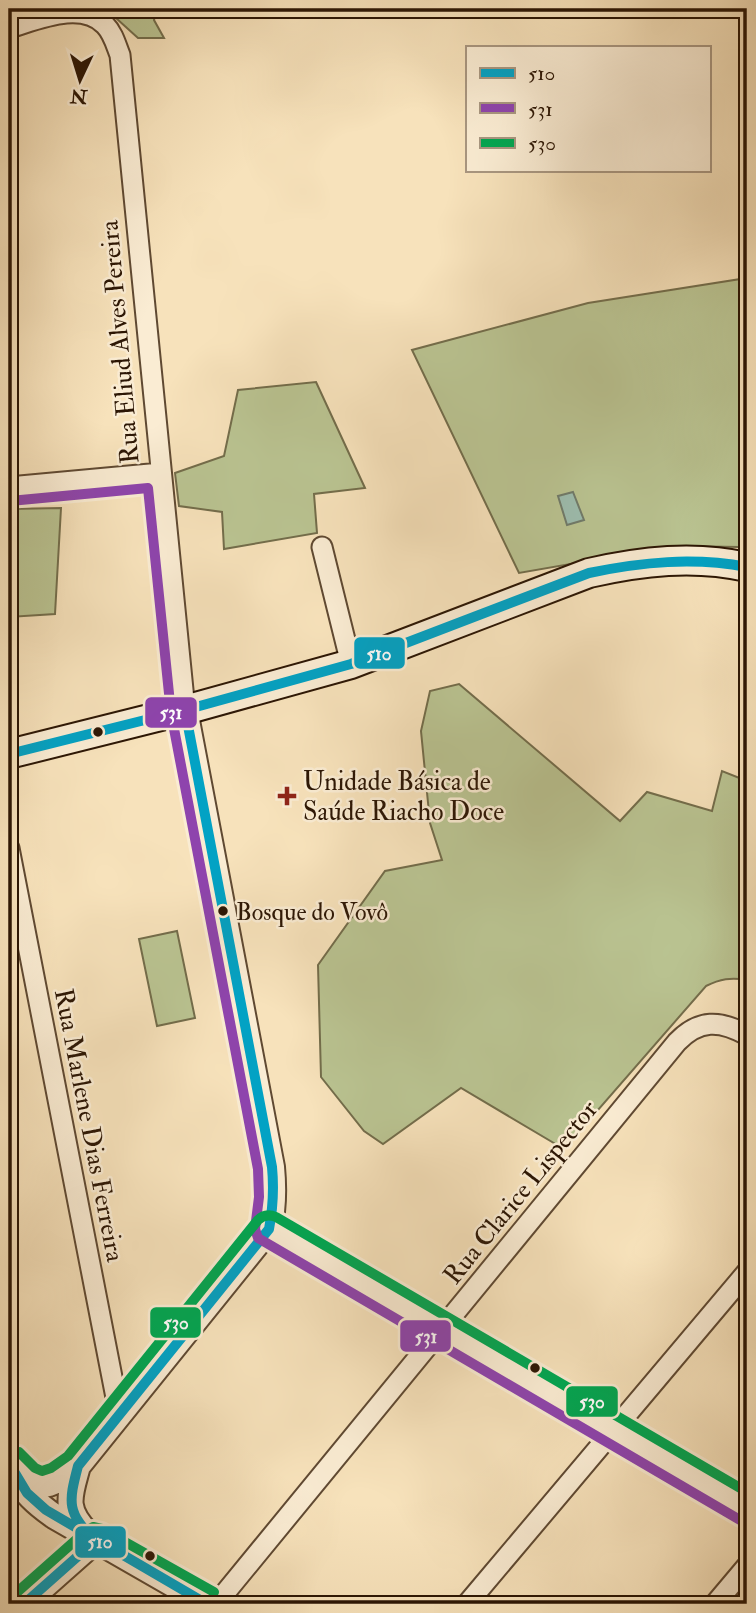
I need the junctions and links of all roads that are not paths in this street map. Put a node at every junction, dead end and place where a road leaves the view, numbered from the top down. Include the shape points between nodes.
1 (9, 28) edge
2 (162, 473) junction
3 (9, 487) edge
4 (321, 548) dead end
5 (747, 567) edge
6 (351, 664) junction
7 (184, 710) junction
8 (9, 754) edge
9 (9, 848) edge
10 (747, 1035) edge
11 (269, 1229) junction
12 (747, 1272) edge
13 (442, 1329) junction
14 (119, 1413) junction
15 (614, 1430) junction
16 (9, 1463) edge
17 (78, 1466) junction
18 (747, 1508) edge
19 (95, 1541) junction
20 (747, 1566) edge
21 (24, 1604) edge
22 (207, 1604) edge
23 (216, 1604) edge
24 (467, 1604) edge
25 (715, 1604) edge

1 - 2 street, Rua Eliud Alves Pereira via 78,13 105,24 114,37 123,74
2 - 3 street
2 - 7 street, Rua Eliud Alves Pereira
4 - 6 street
5 - 6 main road via 685,559 589,573
6 - 7 main road
7 - 8 main road
7 - 11 street, Rua Eliud Alves Pereira via 272,1167
9 - 14 street, Rua Marlene Dias Ferreira
10 - 13 street, Rua Clarice Lispector via 714,1023 687,1032
11 - 13 street
11 - 14 street
12 - 15 street
13 - 15 street
13 - 23 street, Rua Clarice Lispector
14 - 17 street
15 - 18 street
15 - 24 street
16 - 17 street via 23,1477 45,1486
16 - 19 street via 36,1504
17 - 19 street via 71,1512
19 - 21 street
19 - 22 street
20 - 25 street

